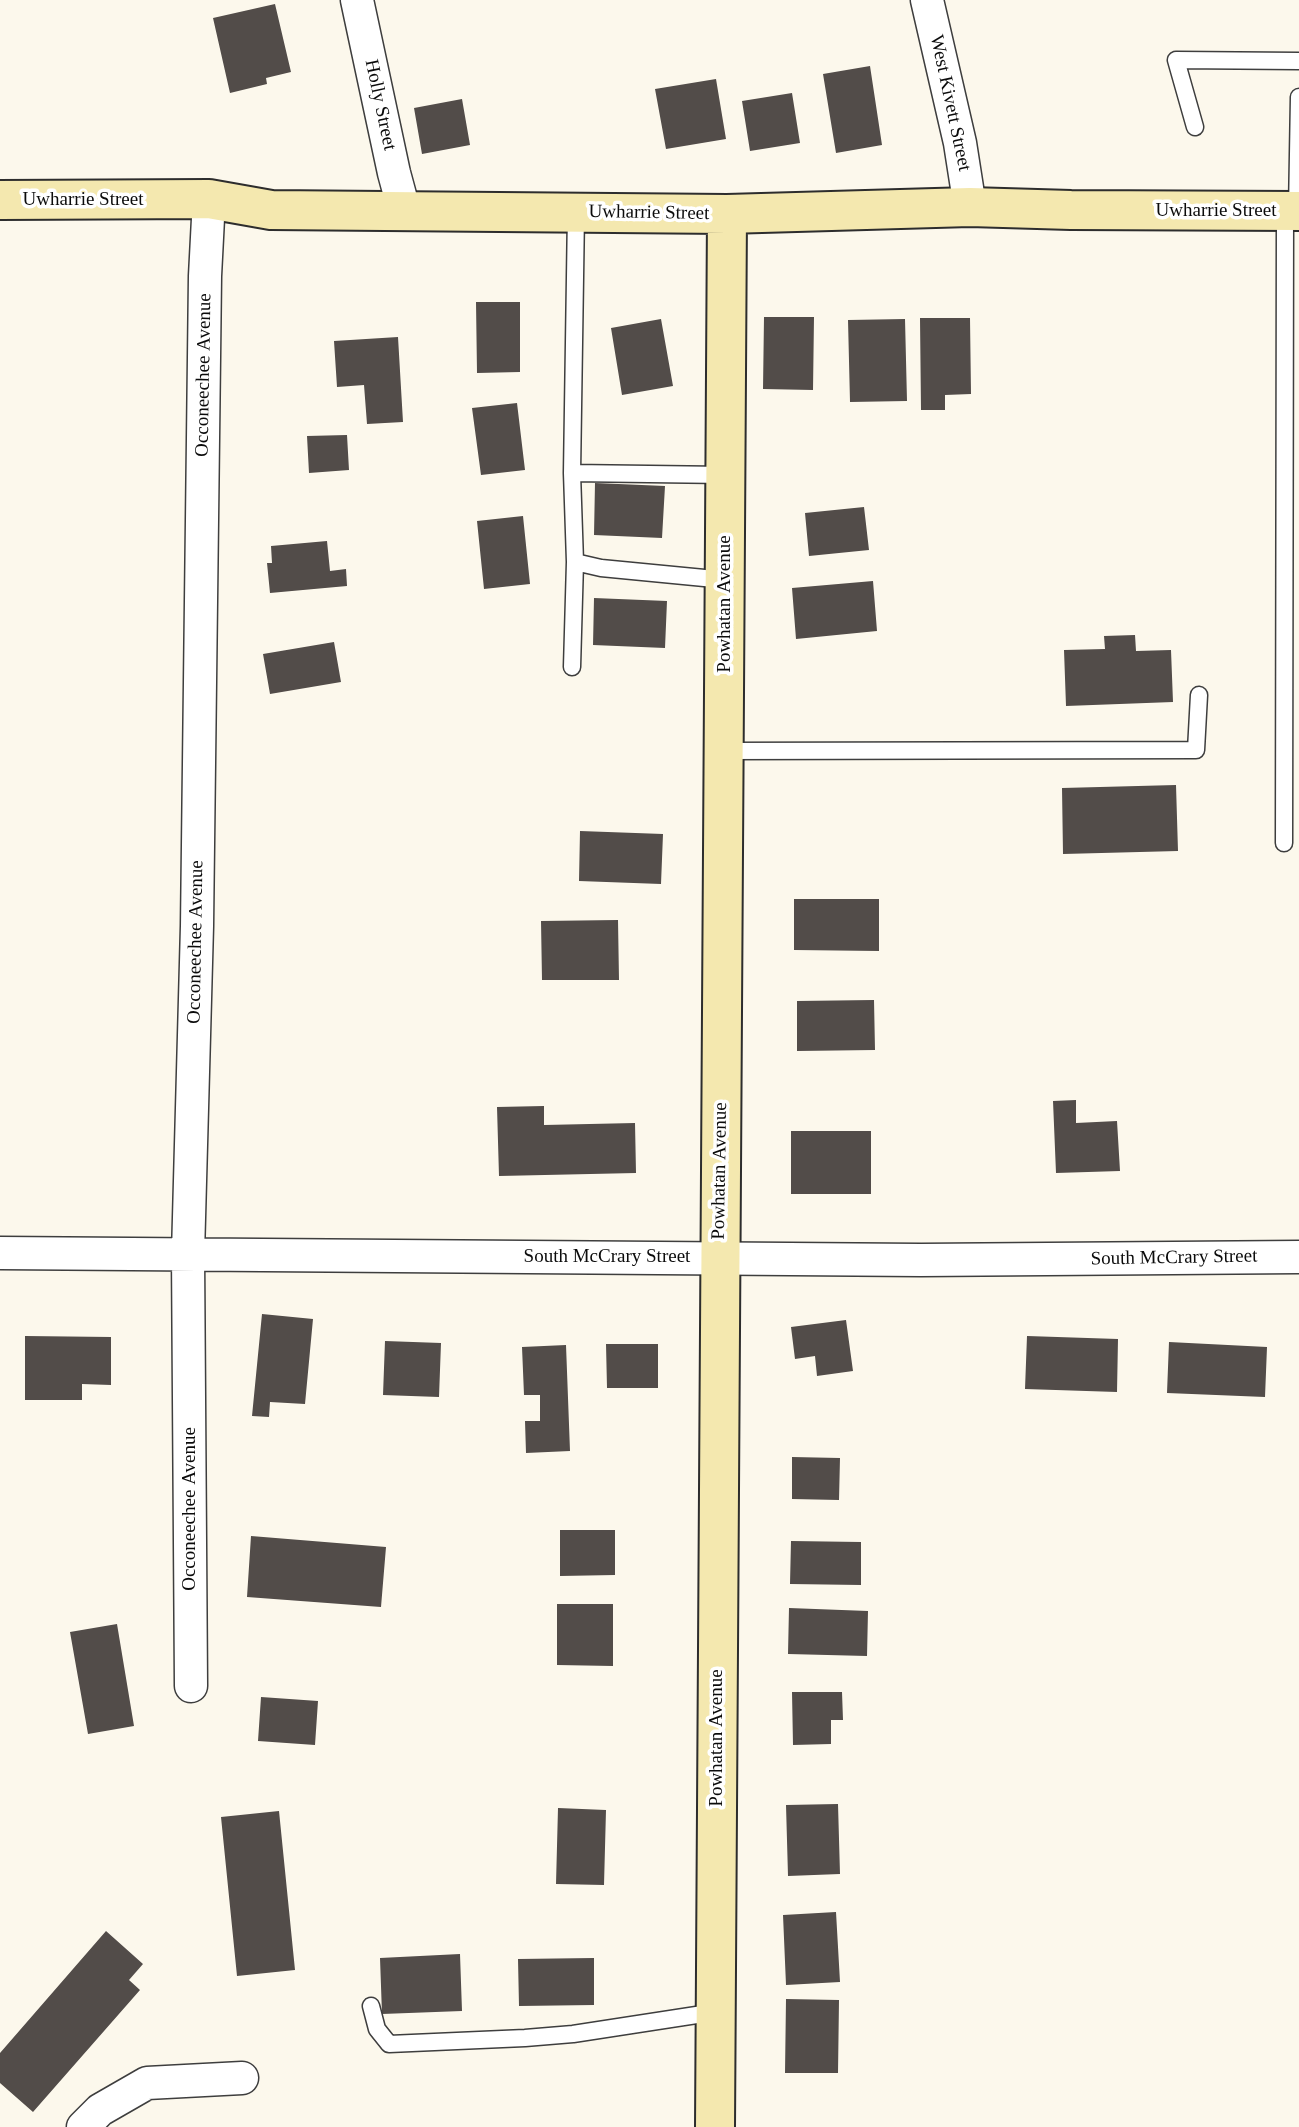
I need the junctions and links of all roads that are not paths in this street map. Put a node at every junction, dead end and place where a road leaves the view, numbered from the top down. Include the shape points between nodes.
1 (358, 0) edge
2 (927, 0) edge
3 (1299, 61) edge
4 (1299, 97) edge
5 (1195, 127) dead end
6 (209, 199) junction
7 (0, 200) edge
8 (971, 207) junction
9 (404, 210) junction
10 (1294, 211) edge
11 (576, 212) junction
12 (727, 215) junction
13 (572, 473) junction
14 (726, 475) junction
15 (575, 562) junction
16 (725, 580) junction
17 (572, 667) dead end
18 (1199, 695) dead end
19 (724, 751) junction
20 (1284, 843) dead end
21 (0, 1253) edge
22 (188, 1254) junction
23 (1299, 1256) edge
24 (720, 1258) junction
25 (191, 1686) dead end
26 (372, 2006) dead end
27 (716, 2012) junction
28 (242, 2078) dead end
29 (83, 2127) edge
30 (715, 2127) edge

1 - 9 street, Holly Street
2 - 8 street, West Kivett Street
3 - 5 lane via 1176,60
4 - 10 lane
6 - 7 street, Uwharrie Street
6 - 9 street, Uwharrie Street via 271,210
6 - 22 street, Occoneechee Avenue
8 - 10 street, Uwharrie Street
8 - 12 street, Uwharrie Street
9 - 11 street, Uwharrie Street
10 - 20 lane
11 - 12 street, Uwharrie Street
11 - 13 lane
12 - 14 street, Powhatan Avenue
13 - 14 lane
13 - 15 lane
14 - 16 street, Powhatan Avenue
15 - 16 lane
15 - 17 lane
16 - 19 street, Powhatan Avenue
18 - 19 lane via 1196,750
19 - 24 street, Powhatan Avenue
21 - 22 street, South McCrary Street
22 - 24 street, South McCrary Street
22 - 25 street, Occoneechee Avenue
23 - 24 street, South McCrary Street
24 - 27 street, Powhatan Avenue
26 - 27 lane via 377,2029 389,2043 561,2035
27 - 30 street, Powhatan Avenue
28 - 29 street via 147,2083 100,2110

